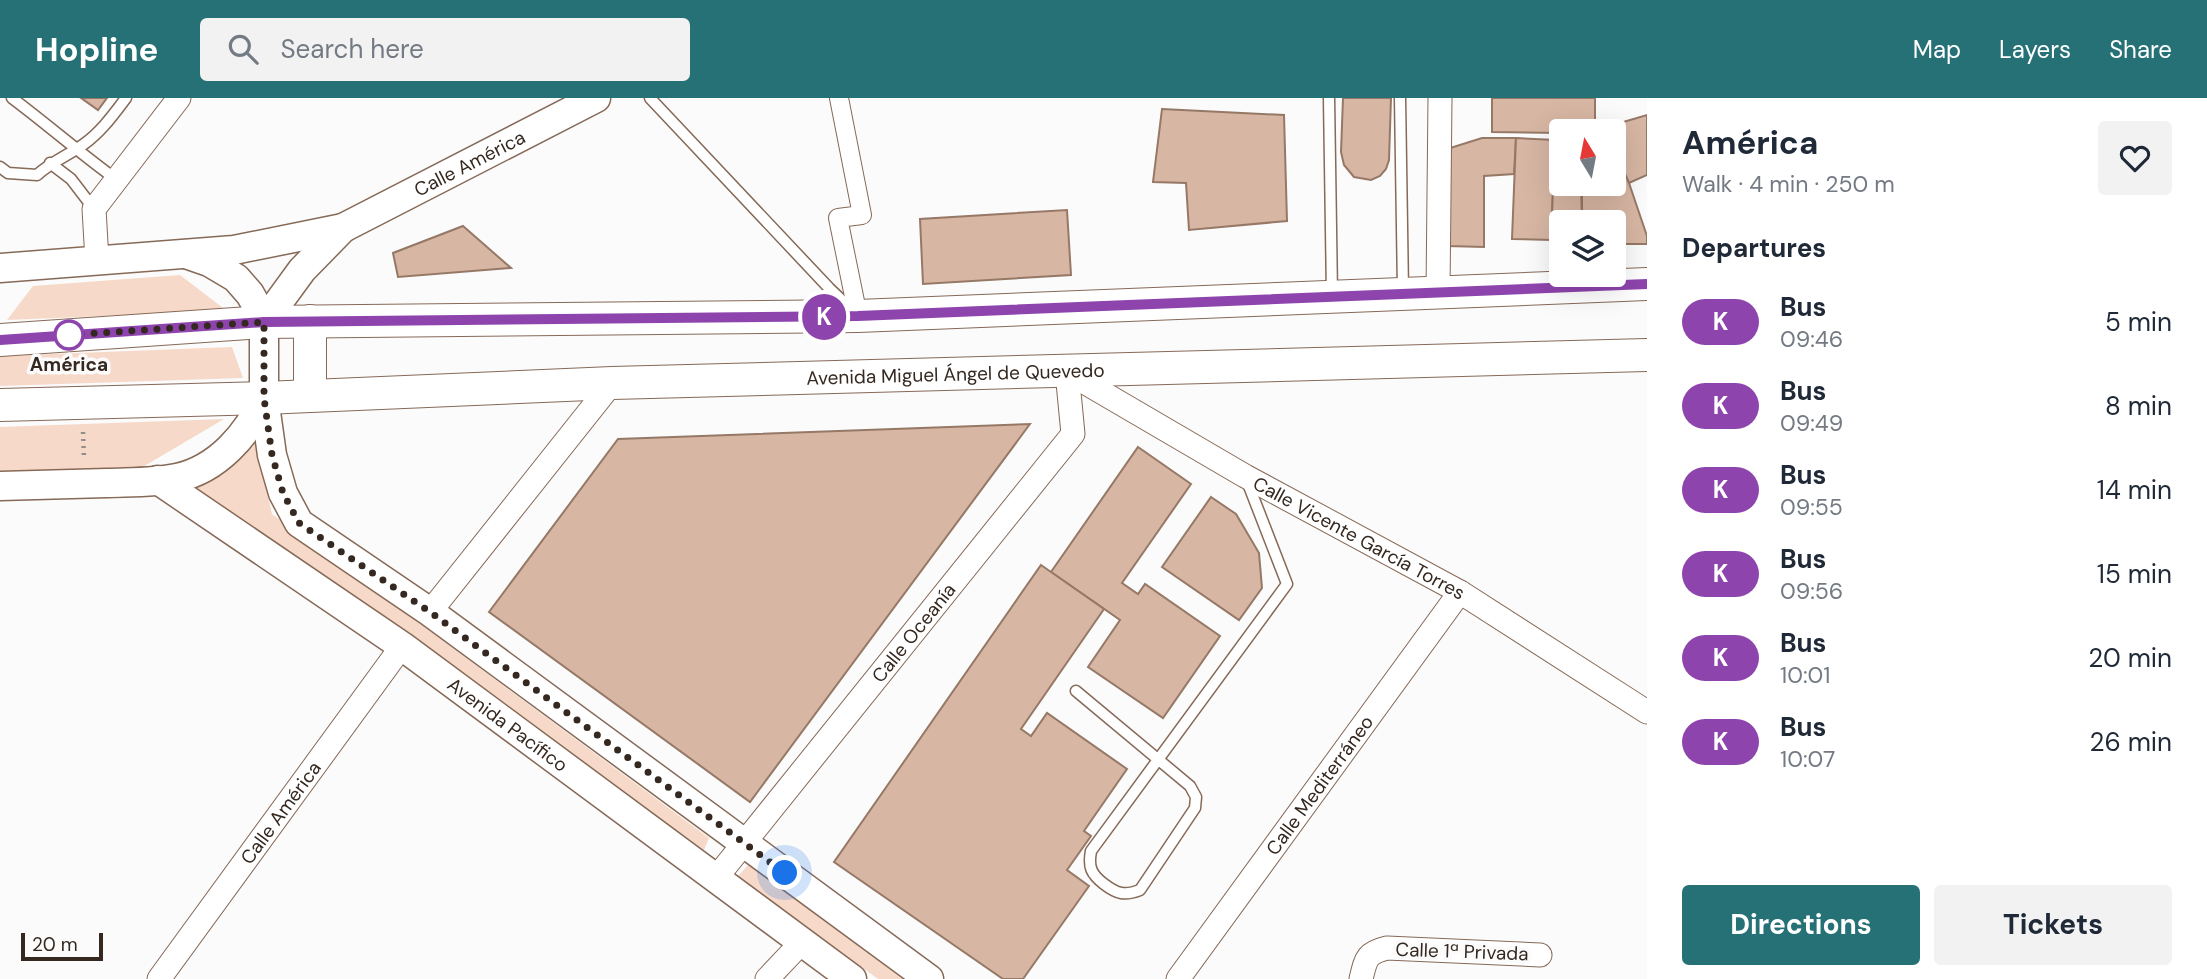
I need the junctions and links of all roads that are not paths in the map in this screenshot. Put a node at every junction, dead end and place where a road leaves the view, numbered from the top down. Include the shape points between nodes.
1 (12, 98) edge
2 (126, 98) edge
3 (179, 98) edge
4 (596, 98) edge
5 (650, 98) edge
6 (839, 98) edge
7 (1329, 98) edge
8 (1400, 98) edge
9 (1440, 98) edge
10 (74, 149) junction
11 (50, 163) junction
12 (0, 167) edge
13 (117, 180) junction
14 (94, 209) junction
15 (343, 228) junction
16 (186, 254) junction
17 (97, 260) junction
18 (0, 268) edge
19 (1647, 284) edge
20 (1438, 292) junction
21 (1403, 293) junction
22 (1332, 296) junction
23 (858, 316) junction
24 (310, 321) junction
25 (264, 322) junction
26 (0, 340) edge
27 (1647, 355) edge
28 (1068, 372) junction
29 (612, 383) junction
30 (310, 396) junction
31 (264, 398) junction
32 (0, 405) edge
33 (1245, 476) junction
34 (158, 481) junction
35 (0, 486) edge
36 (1460, 592) junction
37 (430, 612) junction
38 (402, 646) junction
39 (1076, 691) dead end
40 (1647, 712) edge
41 (1158, 760) junction
42 (744, 843) junction
43 (716, 878) junction
44 (802, 942) junction
45 (1541, 955) dead end
46 (1188, 976) edge
47 (159, 979) edge
48 (767, 979) edge
49 (852, 979) edge
50 (929, 979) edge
51 (1361, 979) edge

1 - 10 lane
2 - 10 lane via 104,127
3 - 13 street
4 - 15 street, Calle América
5 - 23 lane
6 - 23 street via 862,215 838,218
7 - 22 lane
8 - 21 lane
9 - 20 street
10 - 11 lane
10 - 13 lane
11 - 12 lane via 37,175 8,173
11 - 14 lane via 71,179
13 - 14 street
14 - 17 street
15 - 16 street, Calle América via 234,250
15 - 25 street, Calle América via 302,270
16 - 17 street, Calle América
16 - 25 street, Calle América via 209,261 236,278
17 - 18 street, Calle América
19 - 20 main road
20 - 21 main road
21 - 22 main road
22 - 23 main road
23 - 24 main road
24 - 25 main road
24 - 30 main road
25 - 26 main road
25 - 31 street
27 - 28 main road, Avenida Miguel Ángel de Quevedo
28 - 29 main road, Avenida Miguel Ángel de Quevedo
28 - 33 street, Calle Vicente García Torres
28 - 42 street, Calle Oceanía via 1073,434
29 - 30 main road, Avenida Miguel Ángel de Quevedo
29 - 37 street
30 - 31 main road, Avenida Miguel Ángel de Quevedo
31 - 32 main road, Avenida Miguel Ángel de Quevedo
31 - 34 street via 239,439 220,457 188,475
31 - 37 street via 272,455 283,493 299,523
33 - 36 street, Calle Vicente García Torres
33 - 41 lane via 1287,584
34 - 35 street
34 - 38 street, Avenida Pacífico
36 - 40 street, Calle Vicente García Torres
36 - 46 street, Calle Mediterráneo
37 - 42 street
38 - 43 street, Avenida Pacífico
38 - 47 street, Calle América
39 - 41 lane
41 - 41 lane via 1091,851 1093,876 1116,893 1129,895 1140,890 1195,808 1190,786
42 - 43 street, Calle Oceanía
42 - 50 street
43 - 44 street, Avenida Pacífico
44 - 48 street
44 - 49 street, Avenida Pacífico
45 - 51 street, Calle 1ª Privada via 1387,948 1374,951 1366,960

